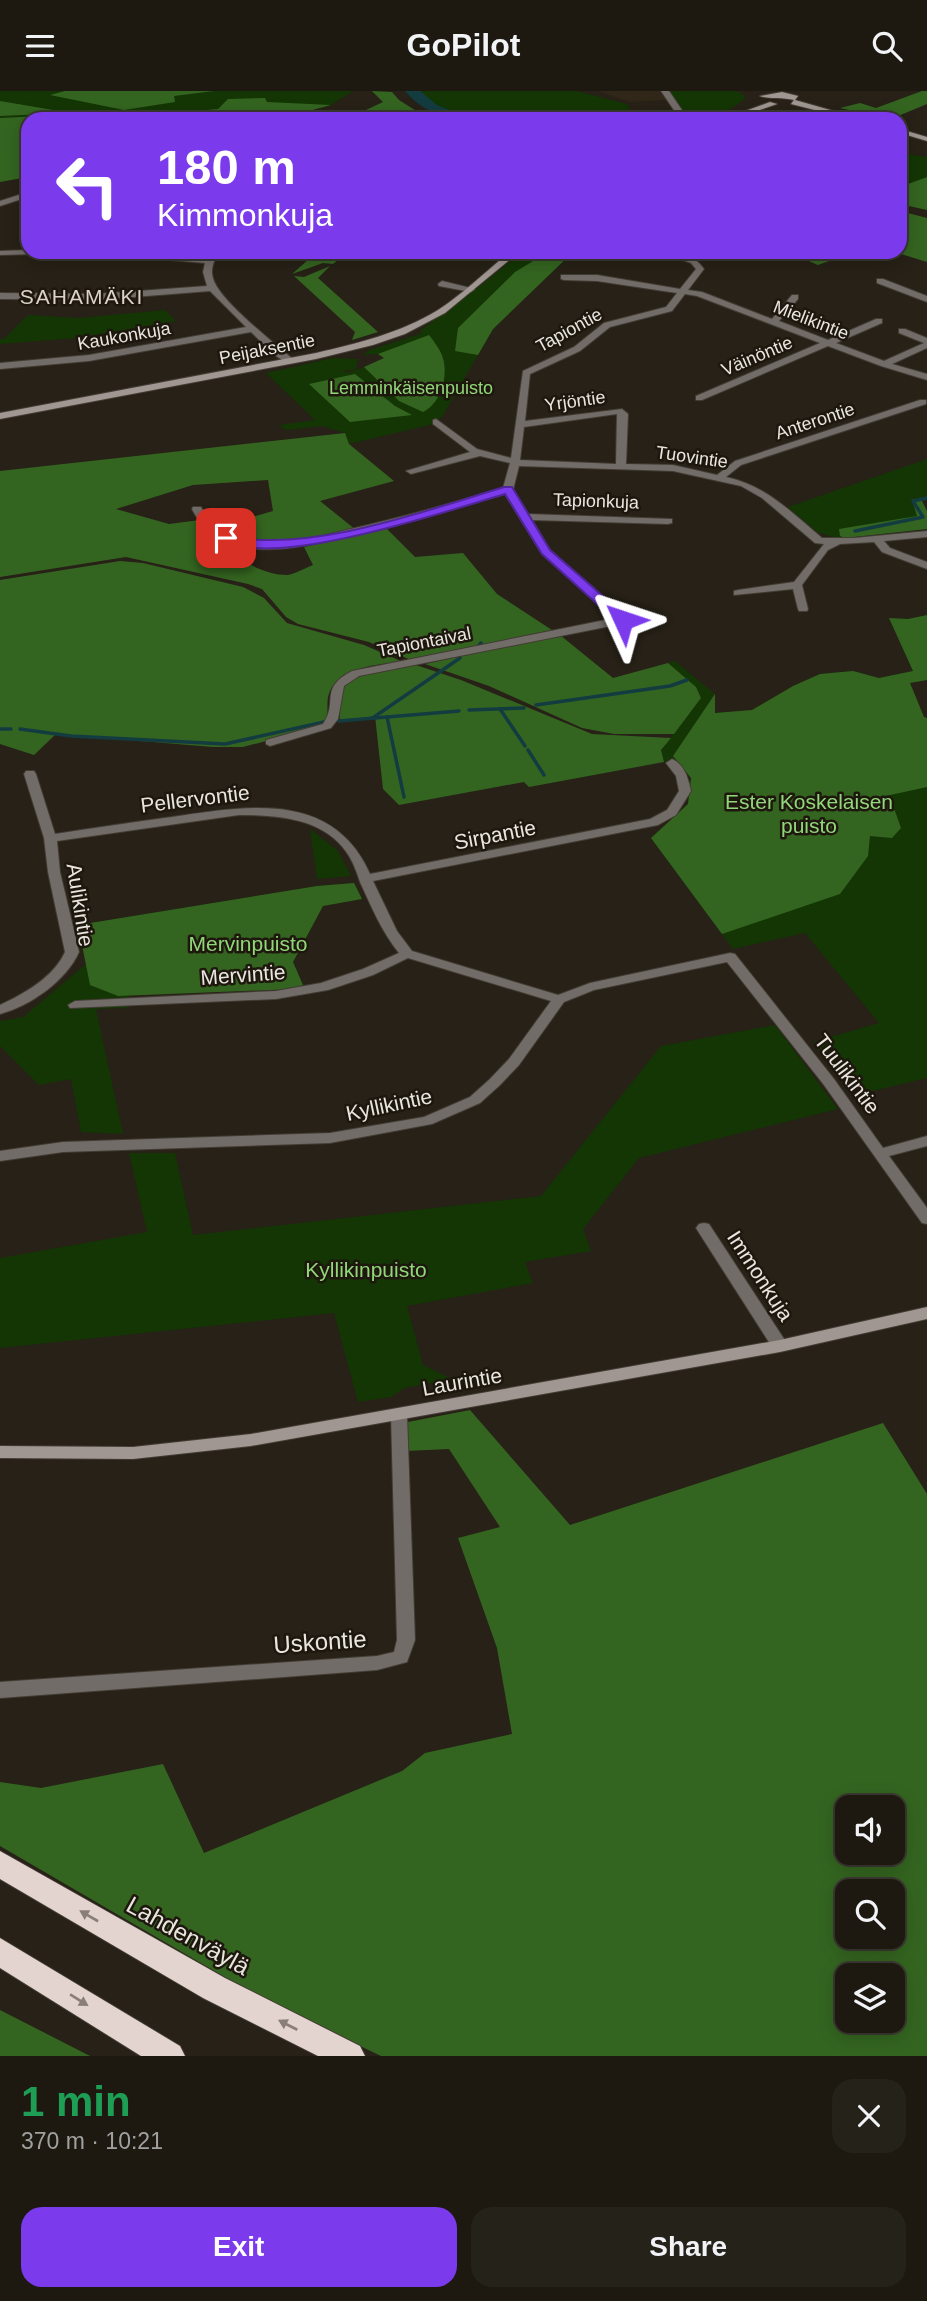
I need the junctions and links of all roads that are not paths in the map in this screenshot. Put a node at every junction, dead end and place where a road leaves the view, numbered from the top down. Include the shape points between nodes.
1 (665, 91) edge
2 (754, 91) edge
3 (764, 96) edge
4 (797, 96) edge
5 (773, 104) junction
6 (785, 104) junction
7 (816, 109) junction
8 (747, 111) joint
9 (679, 112) edge
10 (829, 112) edge
11 (907, 133) edge
12 (927, 139) edge
13 (21, 196) edge
14 (0, 204) edge
15 (21, 252) edge
16 (0, 253) edge
17 (184, 259) edge
18 (507, 259) edge
19 (682, 259) edge
20 (208, 261) joint
21 (564, 277) dead end
22 (880, 281) dead end
23 (442, 284) dead end
24 (628, 284) junction
25 (212, 288) junction
26 (471, 289) junction
27 (685, 291) junction
28 (608, 292) dead end
29 (0, 296) edge
30 (795, 297) dead end
31 (927, 299) edge
32 (879, 321) dead end
33 (774, 322) junction
34 (252, 329) junction
35 (902, 331) dead end
36 (827, 343) junction
37 (927, 343) edge
38 (290, 361) junction
39 (884, 364) junction
40 (0, 366) edge
41 (927, 377) edge
42 (699, 398) dead end
43 (926, 403) edge
44 (0, 416) edge
45 (436, 422) dead end
46 (519, 425) junction
47 (479, 453) junction
48 (515, 462) junction
49 (621, 467) junction
50 (411, 471) dead end
51 (720, 477) junction
52 (508, 490) junction
53 (197, 509) dead end
54 (523, 517) junction
55 (668, 521) dead end
56 (927, 534) edge
57 (877, 539) junction
58 (835, 543) junction
59 (927, 566) edge
60 (797, 585) junction
61 (738, 593) dead end
62 (803, 609) dead end
63 (270, 742) dead end
64 (672, 763) dead end
65 (30, 774) dead end
66 (50, 838) junction
67 (365, 879) junction
68 (407, 954) junction
69 (559, 999) junction
70 (75, 1005) dead end
71 (0, 1010) edge
72 (927, 1141) edge
73 (881, 1153) junction
74 (0, 1156) edge
75 (927, 1219) edge
76 (704, 1229) dead end
77 (927, 1313) edge
78 (780, 1346) junction
79 (399, 1415) junction
80 (0, 1452) edge
81 (0, 1689) edge
82 (0, 1864) edge
83 (0, 1952) edge
84 (169, 2056) edge
85 (349, 2056) edge

1 - 9 street
2 - 3 street
3 - 4 street
3 - 5 street
3 - 8 street
4 - 6 street
4 - 7 street
5 - 6 street
5 - 8 street
6 - 7 street
7 - 10 street
11 - 12 street
13 - 14 street
15 - 16 street
17 - 20 street
18 - 26 street, Peijaksentie
19 - 27 street via 699,266
20 - 25 street
21 - 24 street, Mielikintie
22 - 31 street
23 - 26 street
24 - 27 street, Mielikintie
24 - 28 street
25 - 29 street via 96,297
25 - 34 street
26 - 38 street, Peijaksentie via 402,332
27 - 33 street, Mielikintie
27 - 46 street, Tapiontie via 669,309 607,325 577,349 526,373
30 - 33 street
32 - 36 street, Väinöntie
33 - 36 street, Mielikintie
34 - 38 street
34 - 40 street, Kaukonkuja via 89,358
35 - 37 street
36 - 39 street, Mielikintie
36 - 42 street, Väinöntie
37 - 39 street
38 - 44 street, Peijaksentie
39 - 41 street, Mielikintie
43 - 51 street, Anterontie via 738,463
45 - 47 street
46 - 48 street, Tapiontie
46 - 49 street, Yrjöntie via 619,411 624,414
47 - 48 street, Tuovintie
47 - 50 street
48 - 49 street, Tuovintie
48 - 52 street, Tapiontie
49 - 51 street, Tuovintie via 673,468
51 - 58 street, Tuovintie via 766,496 808,534
52 - 53 street via 412,518 282,546 248,545 226,538 212,530
52 - 54 street
54 - 55 street, Tapionkuja
54 - 63 street, Tapiontaival via 546,552 625,622 356,673 336,687 333,718 327,726
56 - 57 street, Tuovintie
57 - 58 street, Tuovintie
57 - 59 street via 886,550
58 - 60 street via 824,548
60 - 61 street
60 - 62 street
64 - 67 street, Sirpantie via 682,776 683,798 672,812 637,830
65 - 66 street, Aulikintie
66 - 67 street, Pellervontie via 232,811 265,811 325,827 351,849
66 - 71 street, Aulikintie via 71,958 23,1000
67 - 68 street, Pellervontie via 394,940
68 - 69 street
68 - 70 street, Mervintie via 323,988
69 - 73 street, Tuulikintie via 730,957
69 - 74 street, Kyllikintie via 495,1082 475,1100 428,1121 330,1139 63,1147
72 - 73 street
73 - 75 street, Tuulikintie
76 - 78 street, Immonkuja
77 - 78 street, Laurintie
78 - 79 street, Laurintie
79 - 80 street, Laurintie via 194,1448
79 - 81 street, Uskontie via 406,1640 401,1657 377,1663
85 -> 82 highway, Lahdenväylä via 214,1988
83 -> 84 highway

